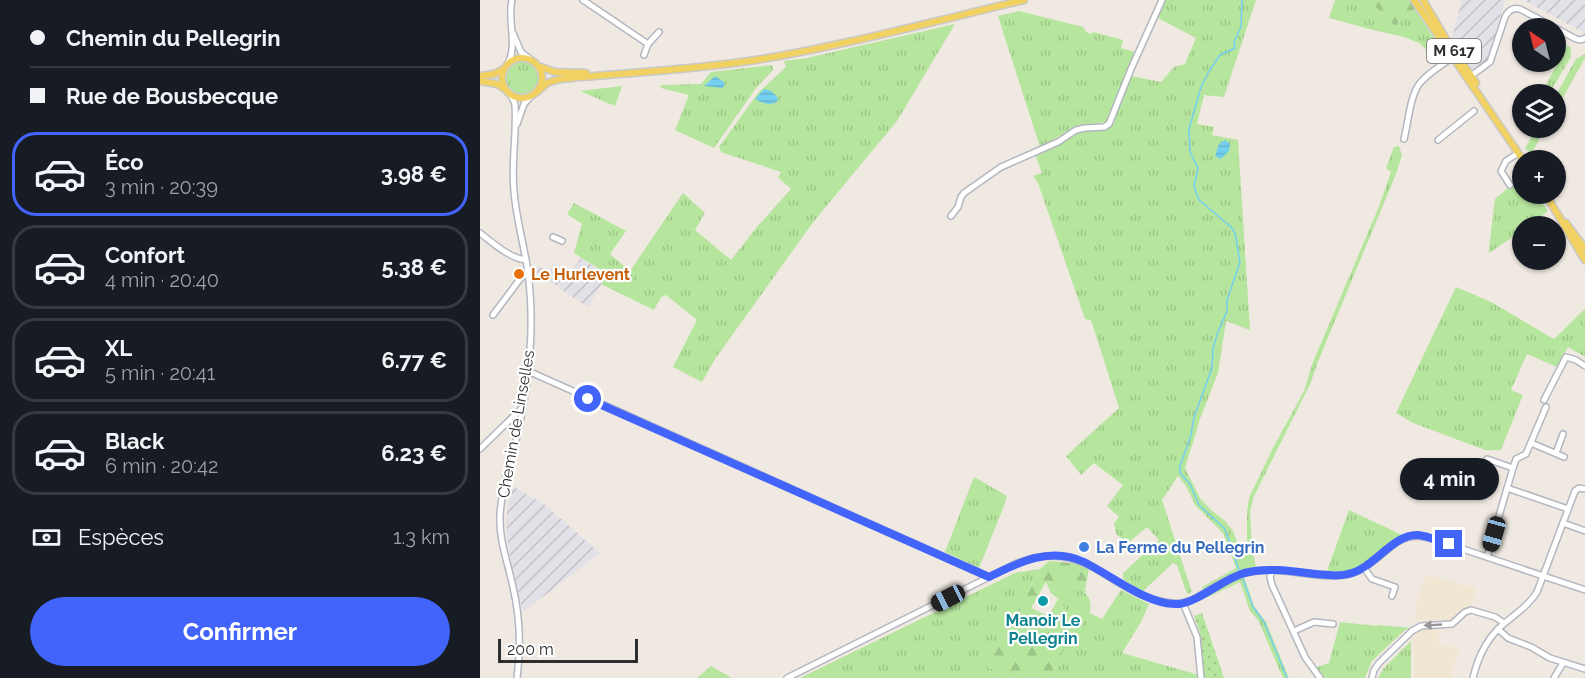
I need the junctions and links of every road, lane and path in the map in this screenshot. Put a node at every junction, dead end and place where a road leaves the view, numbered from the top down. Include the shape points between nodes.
1 (512, 0) edge
2 (583, 0) edge
3 (1024, 0) edge
4 (1162, 0) edge
5 (1414, 0) edge
6 (1423, 0) edge
7 (511, 25) junction
8 (659, 32) dead end
9 (1585, 38) edge
10 (648, 44) junction
11 (644, 55) dead end
12 (1454, 56) junction
13 (530, 59) junction
14 (538, 64) junction
15 (506, 66) junction
16 (617, 74) junction
17 (480, 76) edge
18 (1469, 77) junction
19 (480, 81) edge
20 (507, 91) junction
21 (534, 94) junction
22 (1479, 107) junction
23 (514, 134) junction
24 (1404, 139) dead end
25 (1438, 140) dead end
26 (1515, 150) edge
27 (1512, 157) edge
28 (1510, 185) dead end
29 (951, 216) dead end
30 (1566, 224) edge
31 (1566, 228) edge
32 (480, 233) edge
33 (553, 237) dead end
34 (562, 241) dead end
35 (1585, 249) edge
36 (1585, 259) edge
37 (526, 260) junction
38 (528, 272) junction
39 (493, 315) dead end
40 (1585, 366) edge
41 (528, 371) junction
42 (522, 408) junction
43 (1563, 434) dead end
44 (1531, 443) junction
45 (480, 449) edge
46 (1556, 453) junction
47 (1564, 457) dead end
48 (1487, 459) dead end
49 (1513, 468) junction
50 (1507, 488) junction
51 (1582, 489) edge
52 (1568, 509) junction
53 (1563, 523) junction
54 (1585, 531) edge
55 (1487, 557) junction
56 (1364, 568) junction
57 (1272, 570) junction
58 (1543, 576) junction
59 (989, 577) junction
60 (1585, 590) edge
61 (1392, 596) dead end
62 (1183, 603) junction
63 (1504, 623) junction
64 (1333, 624) dead end
65 (1498, 629) junction
66 (1294, 631) junction
67 (1563, 663) junction
68 (1585, 669) edge
69 (517, 678) edge
70 (787, 678) edge
71 (1201, 678) edge
72 (1320, 678) edge
73 (1372, 678) edge
74 (1473, 678) edge
75 (1554, 678) edge

1 - 7 street
2 - 10 street
3 - 16 main road via 778,56
4 - 29 street via 1109,124 1079,129 1001,167 964,193
5 - 12 main road, M 617
6 - 12 main road, M 617
7 - 13 street via 521,52
7 - 15 street via 512,52
8 - 10 street
9 - 18 street via 1576,39 1520,9 1512,9 1505,17 1490,62
10 - 11 street
12 - 18 main road, M 617
12 - 24 street via 1418,86
13 - 14 main road
13 - 15 main road via 518,58
14 - 16 main road via 555,72
14 - 21 main road via 541,86
15 - 17 main road via 494,74
15 - 20 main road via 502,79
16 - 21 main road via 556,80
18 - 22 main road, M 617 via 1479,89
19 - 20 main road via 497,84
20 - 21 main road via 519,98
20 - 23 street, Chemin de Linselles via 515,105
21 - 23 street via 524,104
22 - 25 street
22 - 26 main road, M 617
23 - 37 street, Chemin de Linselles via 514,190
27 - 28 street via 1501,171
30 - 35 main road
31 - 36 main road
32 - 37 street via 511,255
33 - 34 street
37 - 38 street, Chemin de Linselles
38 - 39 street
38 - 41 street, Chemin de Linselles
40 - 44 street via 1566,357
41 - 42 street, Chemin de Linselles
41 - 59 street
42 - 45 street
42 - 69 street, Chemin de Linselles via 500,521 517,613
43 - 46 street
44 - 46 street
44 - 49 street via 1526,454 1515,460
46 - 47 street
48 - 49 street
49 - 50 street
50 - 52 street
50 - 55 street
51 - 52 street via 1575,491
52 - 53 street
53 - 54 street
53 - 58 street
55 - 56 street via 1415,535 1401,540
55 - 58 street
56 - 57 street via 1339,576
56 - 61 street via 1372,579 1395,587
57 - 62 street via 1236,576
57 - 66 street via 1272,585
58 - 60 street
58 - 63 street via 1530,603
59 - 62 street via 1028,559 1063,556 1083,561 1147,597
59 - 70 street
62 - 71 street via 1197,637
63 - 65 street
63 -> 73 street via 1472,610 1452,624 1421,626 1377,665
64 - 66 street via 1314,622
65 - 67 street via 1508,638
65 - 74 street via 1484,648
66 - 72 street
67 - 68 street
67 - 75 street

